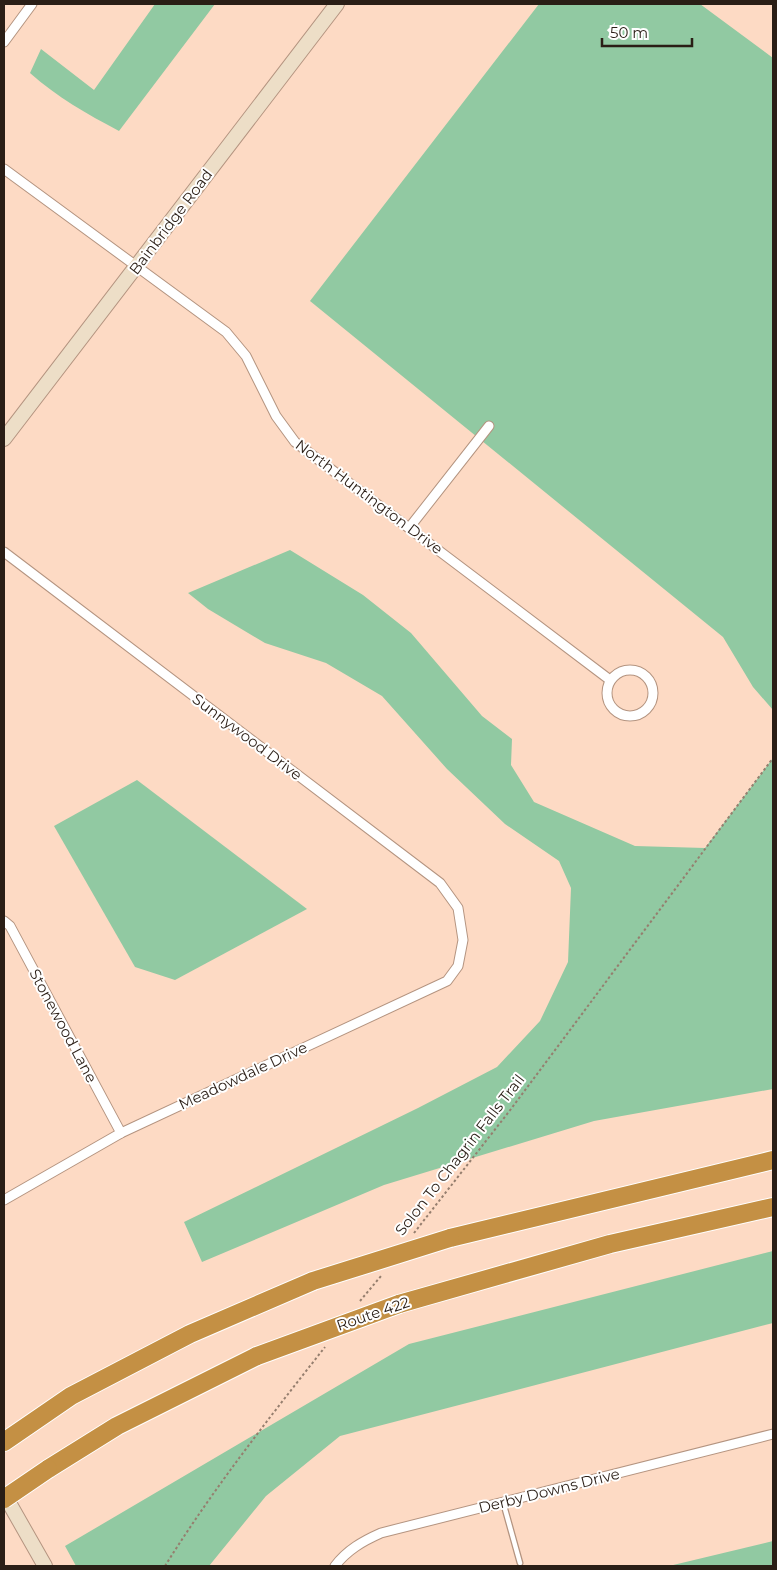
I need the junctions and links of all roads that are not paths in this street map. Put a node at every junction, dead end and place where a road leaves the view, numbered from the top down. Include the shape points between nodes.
1 (32, 4) edge
2 (338, 4) edge
3 (4, 42) edge
4 (4, 169) edge
5 (136, 267) junction
6 (489, 426) dead end
7 (4, 440) edge
8 (409, 528) junction
9 (4, 552) edge
10 (610, 680) junction
11 (4, 921) edge
12 (463, 940) joint
13 (121, 1134) junction
14 (773, 1160) edge
15 (4, 1200) edge
16 (773, 1207) edge
17 (773, 1434) edge
18 (4, 1442) edge
19 (4, 1494) edge
20 (4, 1499) edge
21 (504, 1502) junction
22 (520, 1563) dead end
23 (45, 1566) edge
24 (335, 1566) edge

1 - 3 street
2 - 5 street, Bainbridge Road
4 - 5 street, North Huntington Drive
5 - 7 street, Bainbridge Road
5 - 8 street, North Huntington Drive via 226,332 246,356 276,416 295,442
6 - 8 street
8 - 10 street, North Huntington Drive
9 - 12 street, Sunnywood Drive via 440,882 458,908
10 - 10 street via 606,695 618,714 633,717 647,710 653,696 650,681 644,675 630,670 616,674
11 - 13 street, Stonewood Lane via 10,926
12 - 13 street, Meadowdale Drive via 458,966 447,981
13 - 15 street, Meadowdale Drive
14 - 18 highway, bridge via 450,1238 313,1281 190,1334 71,1396
16 - 20 highway, Route 422, bridge via 610,1244 399,1304 257,1356 118,1426
17 - 21 street, Derby Downs Drive
19 - 23 street
21 - 22 lane
21 - 24 street, Derby Downs Drive via 381,1533 361,1543

